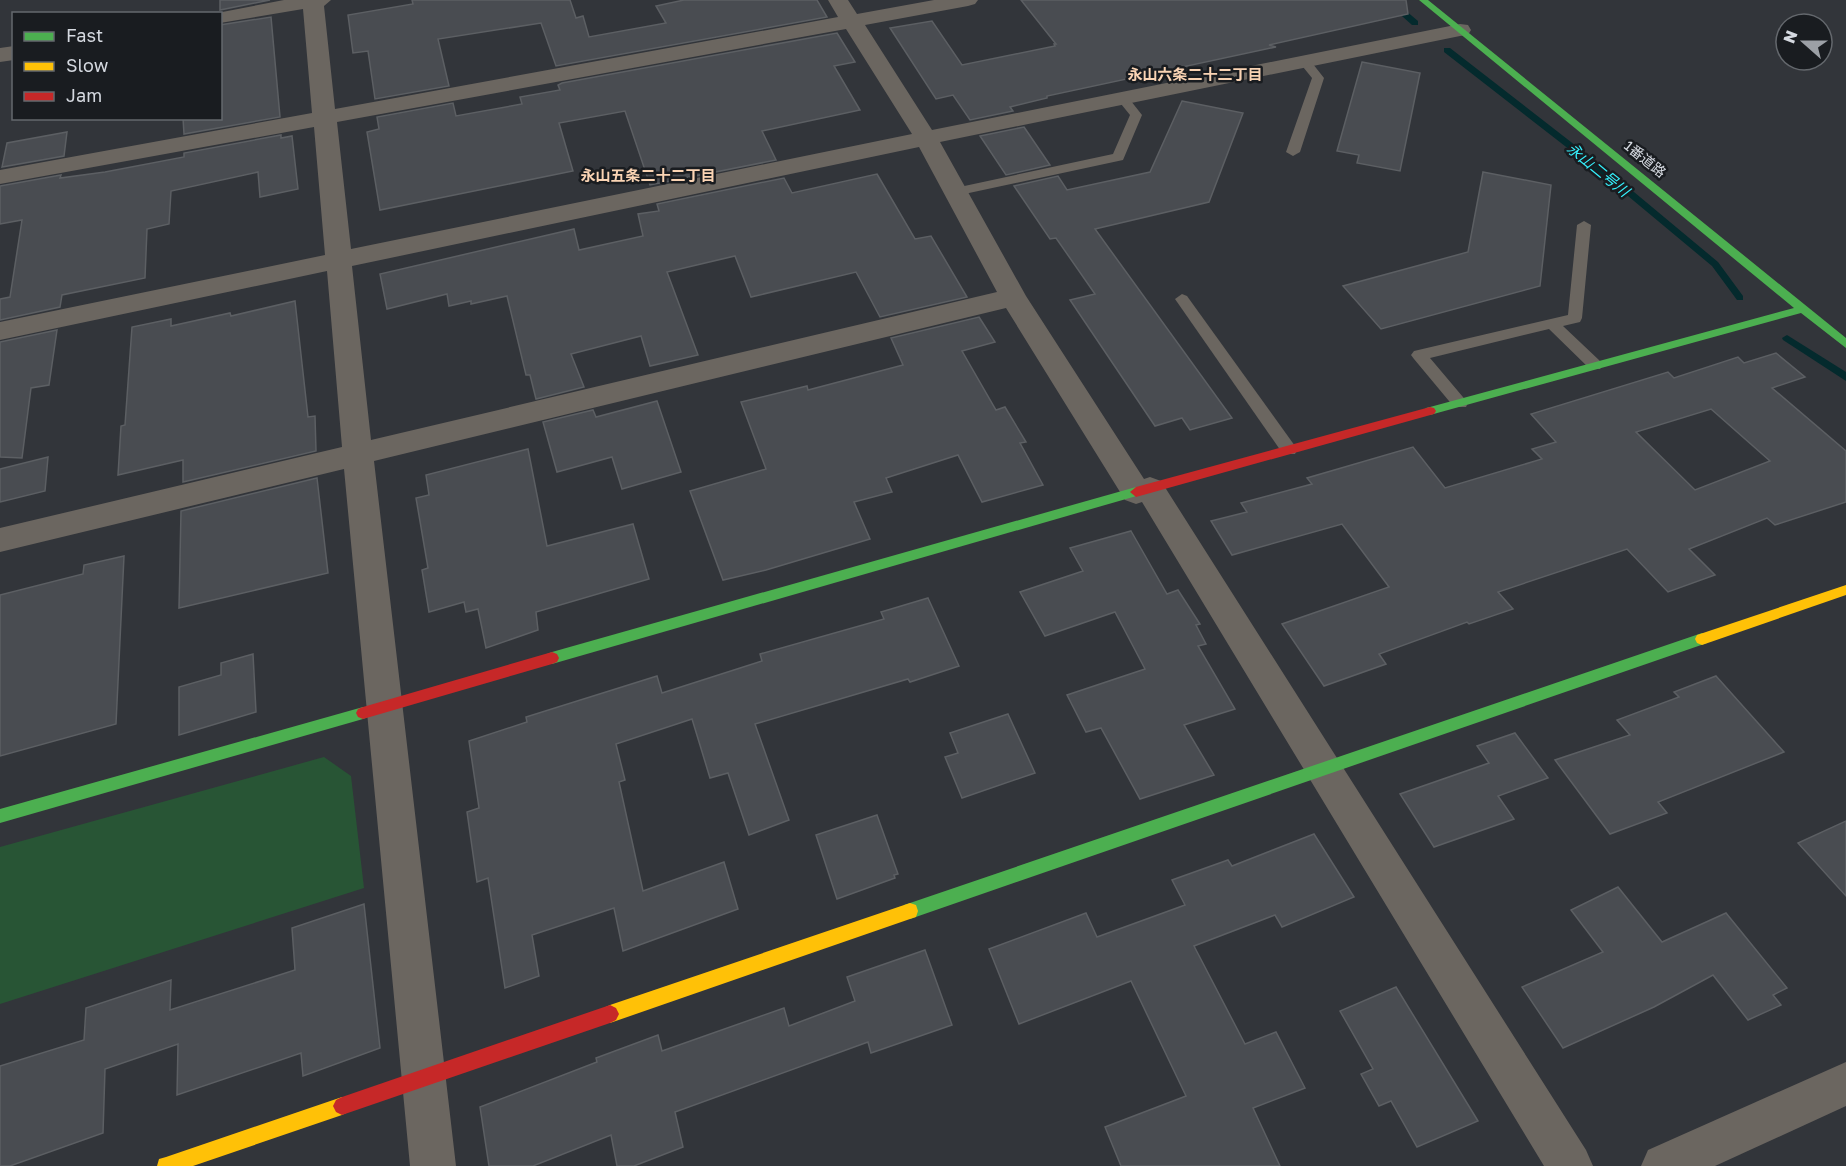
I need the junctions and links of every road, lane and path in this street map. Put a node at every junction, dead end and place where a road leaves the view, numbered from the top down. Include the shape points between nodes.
1 (838, 0) edge
2 (968, 0) edge
3 (1422, 0) edge
4 (317, 1) edge
5 (222, 17) edge
6 (851, 21) junction
7 (1460, 30) junction
8 (1305, 62) junction
9 (1123, 99) junction
10 (325, 117) junction
11 (926, 138) junction
12 (1293, 152) dead end
13 (0, 177) edge
14 (956, 192) junction
15 (1584, 225) dead end
16 (339, 261) junction
17 (1013, 297) junction
18 (1182, 299) dead end
19 (1802, 309) junction
20 (1551, 323) junction
21 (0, 330) edge
22 (1841, 334) edge
23 (1595, 365) junction
24 (1460, 403) junction
25 (1289, 450) junction
26 (358, 454) junction
27 (1143, 490) junction
28 (0, 540) edge
29 (1846, 591) edge
30 (383, 708) junction
31 (1323, 770) junction
32 (0, 816) edge
33 (424, 1076) junction
34 (1846, 1084) edge
35 (166, 1166) edge
36 (433, 1166) edge
37 (1570, 1166) edge
38 (1664, 1166) edge

1 - 6 street
2 - 6 street
3 - 7 street, 1番道路
4 - 5 street
4 - 10 street
6 - 10 street
6 - 11 street
7 - 8 street
7 - 19 street, 1番道路
8 - 9 street
8 - 12 lane via 1318,78
9 - 11 street
9 - 14 lane via 1136,115 1119,157
10 - 13 street
10 - 16 street
11 - 14 street
11 - 16 street
14 - 17 street
15 - 20 lane via 1575,318
16 - 21 street
16 - 26 street
17 - 26 street
17 - 27 street
18 - 25 lane
19 - 22 street, 1番道路
19 - 23 street
20 - 23 lane
20 - 24 lane via 1419,354
23 - 24 street
24 - 25 street
25 - 27 street
26 - 28 street
26 - 30 street
27 - 30 street
27 - 31 street
29 - 31 street
30 - 32 street
30 - 33 street
31 - 33 street
31 - 37 street
33 - 35 street
33 - 36 street
34 - 38 street

